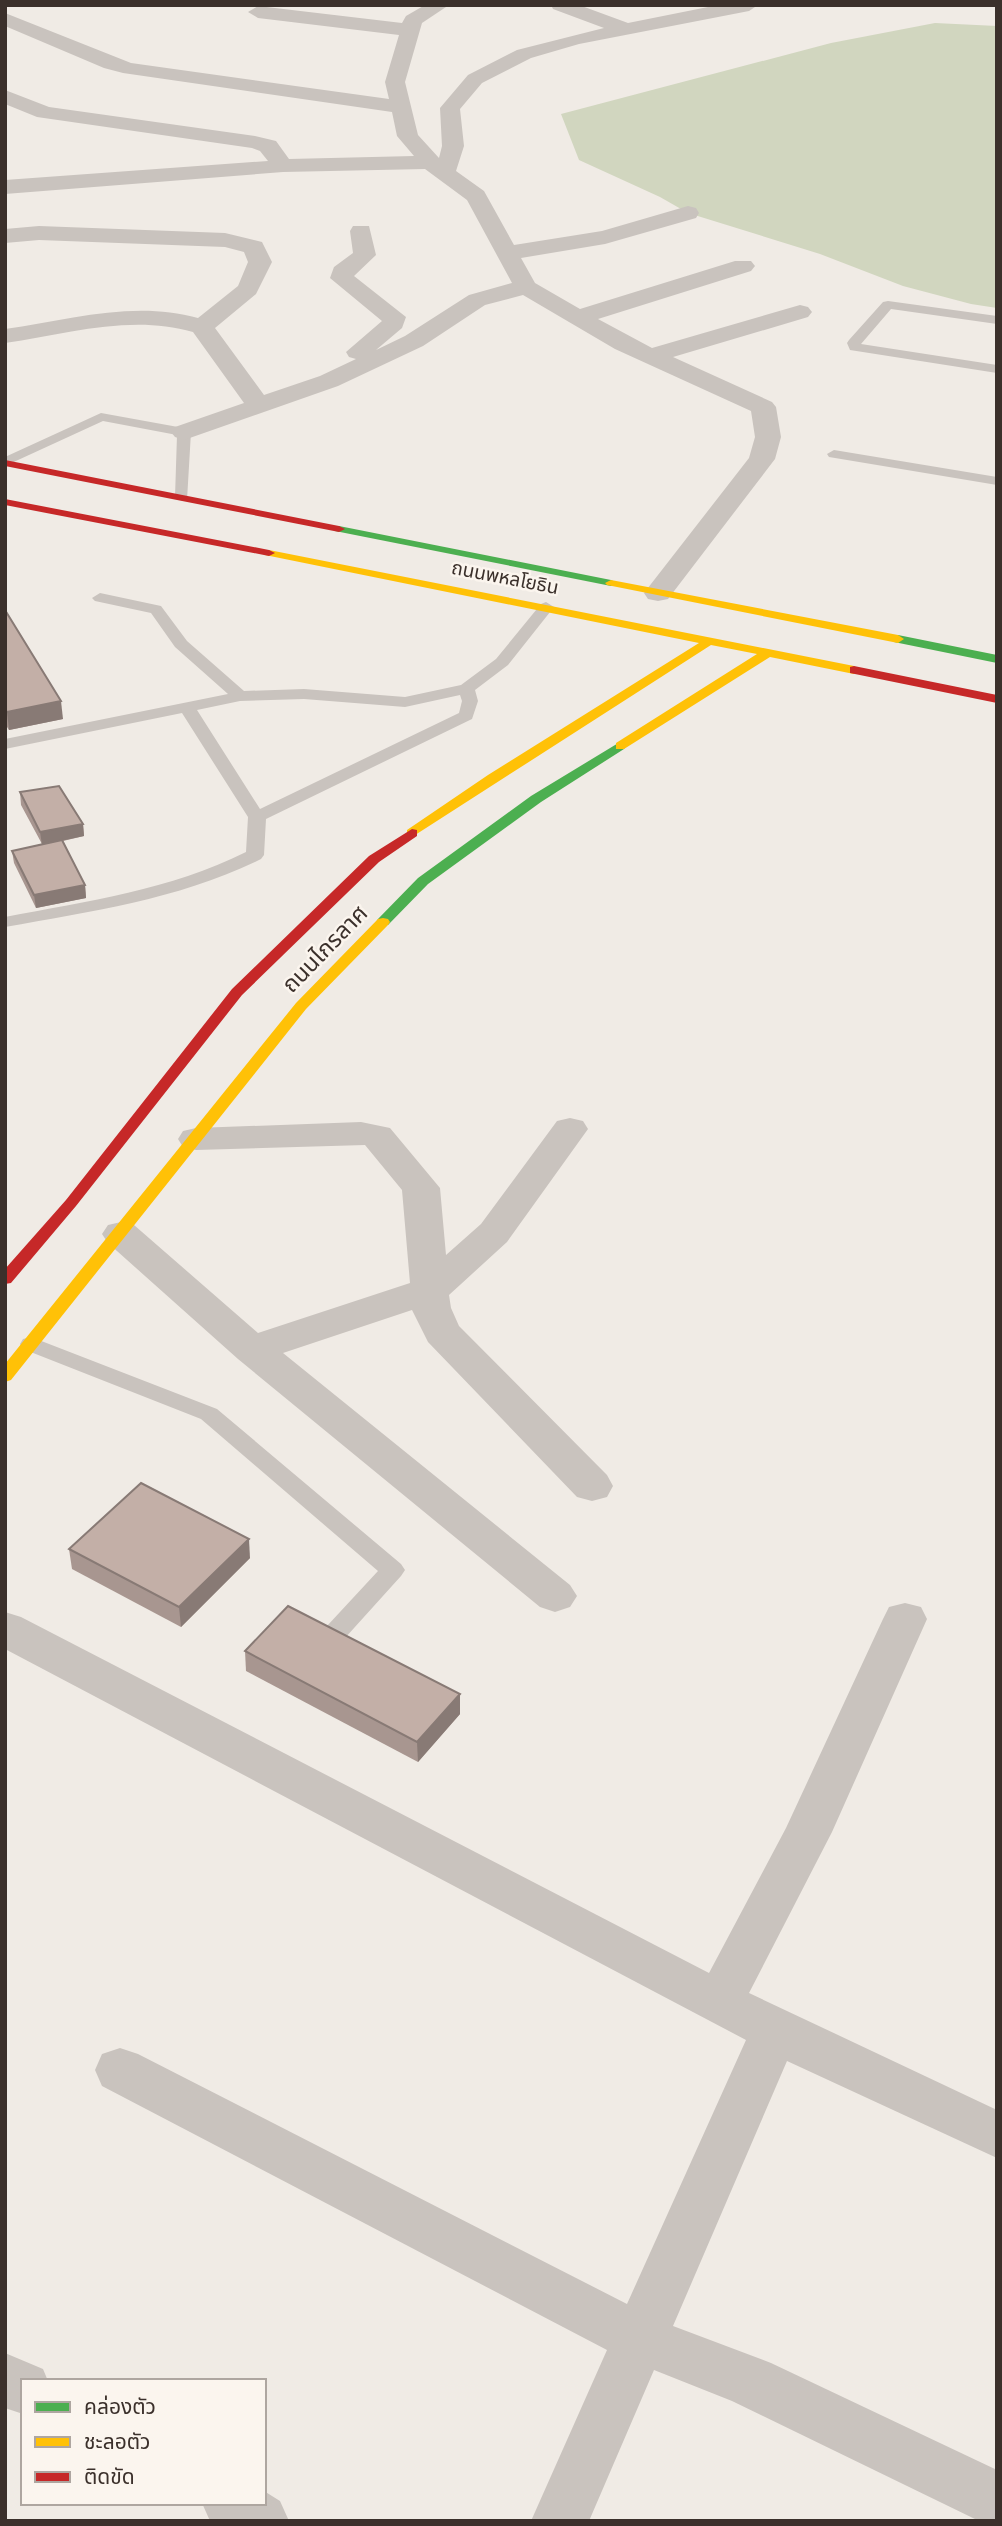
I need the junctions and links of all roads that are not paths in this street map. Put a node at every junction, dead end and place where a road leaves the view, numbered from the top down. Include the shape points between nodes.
1 (440, 5) edge
2 (560, 5) edge
3 (749, 5) edge
4 (258, 12) dead end
5 (5, 19) edge
6 (629, 29) junction
7 (409, 30) junction
8 (5, 96) edge
9 (401, 107) junction
10 (284, 166) junction
11 (437, 167) junction
12 (5, 187) edge
13 (688, 213) dead end
14 (360, 231) dead end
15 (5, 236) edge
16 (508, 253) junction
17 (743, 266) dead end
18 (526, 287) junction
19 (800, 312) dead end
20 (578, 317) junction
21 (997, 320) edge
22 (202, 327) junction
23 (5, 336) edge
24 (650, 356) junction
25 (371, 361) junction
26 (997, 369) edge
27 (258, 405) junction
28 (184, 432) junction
29 (834, 454) dead end
30 (5, 463) edge
31 (997, 481) edge
32 (182, 497) junction
33 (5, 502) edge
34 (658, 593) junction
35 (100, 598) dead end
36 (546, 607) junction
37 (711, 640) junction
38 (769, 652) junction
39 (997, 659) edge
40 (466, 689) junction
41 (240, 696) junction
42 (997, 699) edge
43 (187, 707) junction
44 (5, 744) edge
45 (257, 817) junction
46 (5, 922) edge
47 (570, 1129) dead end
48 (196, 1139) junction
49 (121, 1234) junction
50 (5, 1279) edge
51 (431, 1290) junction
52 (32, 1344) junction
53 (252, 1349) junction
54 (5, 1376) edge
55 (592, 1486) dead end
56 (555, 1596) dead end
57 (905, 1619) dead end
58 (5, 1629) edge
59 (336, 1632) edge
60 (719, 2001) junction
61 (775, 2031) junction
62 (120, 2070) dead end
63 (997, 2135) edge
64 (640, 2339) junction
65 (5, 2379) edge
66 (21, 2387) edge
67 (997, 2500) edge
68 (234, 2505) edge
69 (260, 2521) edge
70 (560, 2521) edge

1 - 7 street via 413,20
2 - 6 street
3 - 6 street
4 - 7 street
5 - 9 street via 130,69
6 - 11 street via 576,38 524,54 475,79 450,108 453,146
7 - 9 street via 396,82
8 - 10 street via 44,113 255,142 268,146
9 - 11 street via 408,136
10 - 11 street
10 - 12 street
11 - 16 street via 476,196
13 - 16 street via 605,237
14 - 25 street via 365,255 342,272 342,278 394,317 394,323 356,351
15 - 22 street via 39,233 225,240 254,247 260,262 248,289
16 - 18 street
17 - 20 street
18 - 20 street
18 - 25 street via 477,300 414,341
19 - 24 street
20 - 24 street
21 - 26 lane via 888,305 853,343 855,347
22 - 23 street via 151,316
22 - 27 street
24 - 34 street via 763,407 768,437 762,459
25 - 27 street
27 - 28 street
28 - 30 lane via 101,417
28 - 32 lane
29 - 31 lane
30 - 32 main road, ถนนพหลโยธิน
32 - 34 main road, ถนนพหลโยธิน
33 - 36 main road, ถนนพหลโยธิน
34 - 39 main road, ถนนพหลโยธิน
35 - 41 lane via 156,609 181,644
36 - 37 main road, ถนนพหลโยธิน
36 - 40 lane via 502,662
37 - 38 main road, ถนนพหลโยธิน
37 - 50 main road, ถนนไกรลาศ via 492,778 374,859 237,992 71,1203
38 - 42 main road, ถนนพหลโยธิน
38 - 48 main road, ถนนไกรลาศ via 536,799 423,881 301,1006
40 - 41 lane via 405,702 304,694
40 - 45 lane via 470,701 466,716
41 - 43 lane
43 - 44 lane
43 - 45 lane
45 - 46 lane via 255,855 224,872 172,888
47 - 51 street via 494,1234
48 - 49 main road, ถนนไกรลาศ
48 - 51 street via 377,1136 421,1188
49 - 52 main road, ถนนไกรลาศ
49 - 53 street
51 - 53 street
51 - 55 street via 431,1308 442,1333
52 - 54 main road, ถนนไกรลาศ
52 - 59 lane via 209,1414 393,1570
53 - 56 street
57 - 60 street via 808,1832
58 - 60 street
60 - 61 street
61 - 63 street
61 - 64 street
62 - 64 street
64 - 67 street via 751,2382
64 - 70 street
65 - 66 street
68 - 69 street

